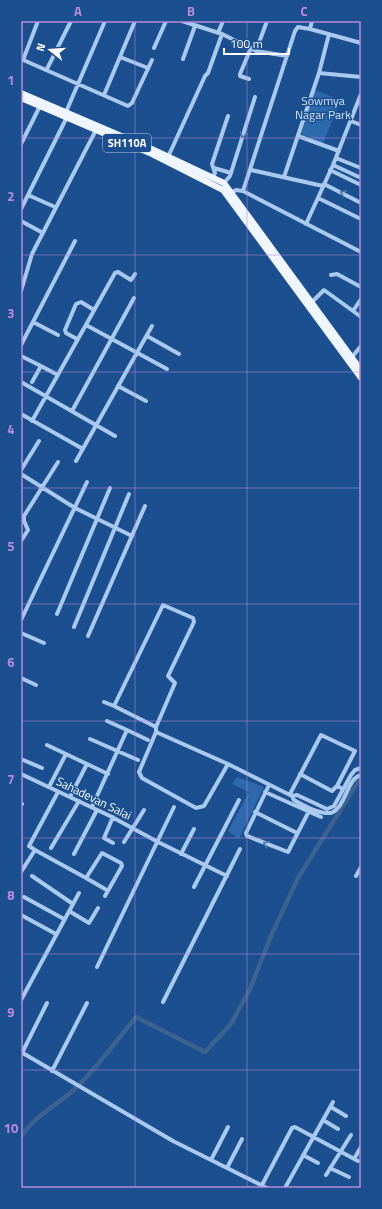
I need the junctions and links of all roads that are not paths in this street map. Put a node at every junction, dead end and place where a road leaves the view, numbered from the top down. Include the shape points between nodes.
1 (38, 21) edge
2 (71, 21) edge
3 (106, 21) edge
4 (135, 21) edge
5 (166, 21) edge
6 (184, 21) edge
7 (223, 21) edge
8 (267, 21) edge
9 (312, 21) edge
10 (195, 26) junction
11 (310, 29) junction
12 (220, 33) junction
13 (329, 34) junction
14 (361, 43) edge
15 (154, 48) dead end
16 (251, 48) junction
17 (256, 51) junction
18 (287, 56) junction
19 (120, 57) junction
20 (22, 59) edge
21 (183, 59) dead end
22 (152, 60) dead end
23 (148, 68) junction
24 (47, 69) junction
25 (319, 73) junction
26 (361, 77) edge
27 (249, 79) dead end
28 (78, 84) junction
29 (21, 92) edge
30 (361, 94) edge
31 (104, 95) junction
32 (255, 97) dead end
33 (21, 98) edge
34 (40, 106) junction
35 (67, 114) junction
36 (228, 116) dead end
37 (351, 121) junction
38 (361, 125) edge
39 (96, 130) junction
40 (298, 136) junction
41 (21, 144) edge
42 (339, 151) junction
43 (153, 152) junction
44 (168, 157) junction
45 (336, 158) junction
46 (333, 165) junction
47 (214, 168) junction
48 (361, 168) edge
49 (251, 170) junction
50 (330, 170) junction
51 (231, 173) junction
52 (213, 177) junction
53 (284, 177) junction
54 (359, 177) dead end
55 (224, 183) junction
56 (324, 185) junction
57 (361, 185) edge
58 (243, 191) junction
59 (230, 194) junction
60 (28, 195) junction
61 (318, 198) junction
62 (361, 203) edge
63 (56, 208) junction
64 (21, 209) edge
65 (361, 219) edge
66 (21, 221) edge
67 (306, 224) junction
68 (43, 233) junction
69 (75, 241) dead end
70 (361, 252) edge
71 (135, 274) dead end
72 (331, 275) dead end
73 (361, 287) edge
74 (21, 291) edge
75 (134, 298) dead end
76 (361, 299) edge
77 (312, 302) junction
78 (94, 310) junction
79 (353, 311) junction
80 (361, 317) edge
81 (33, 322) junction
82 (86, 325) junction
83 (152, 326) dead end
84 (58, 335) dead end
85 (147, 336) junction
86 (77, 339) junction
87 (110, 339) junction
88 (21, 345) edge
89 (361, 346) edge
90 (137, 353) junction
91 (179, 354) dead end
92 (21, 356) edge
93 (352, 357) junction
94 (42, 366) junction
95 (167, 369) dead end
96 (359, 370) edge
97 (56, 374) junction
98 (361, 378) edge
99 (21, 382) edge
100 (32, 382) dead end
101 (118, 386) junction
102 (45, 396) junction
103 (146, 401) dead end
104 (72, 411) junction
105 (21, 414) edge
106 (32, 421) junction
107 (96, 425) junction
108 (115, 436) dead end
109 (39, 440) dead end
110 (83, 449) junction
111 (76, 461) dead end
112 (58, 462) dead end
113 (21, 470) edge
114 (21, 474) edge
115 (88, 482) dead end
116 (43, 487) junction
117 (110, 488) dead end
118 (129, 494) dead end
119 (145, 506) dead end
120 (75, 508) junction
121 (97, 519) junction
122 (116, 528) junction
123 (132, 536) junction
124 (21, 541) edge
125 (57, 614) dead end
126 (21, 620) edge
127 (74, 627) dead end
128 (21, 633) edge
129 (88, 636) dead end
130 (44, 643) dead end
131 (21, 678) edge
132 (36, 685) dead end
133 (104, 702) dead end
134 (114, 706) junction
135 (107, 721) dead end
136 (127, 730) junction
137 (156, 730) junction
138 (90, 739) dead end
139 (148, 740) dead end
140 (47, 745) dead end
141 (118, 751) junction
142 (66, 754) junction
143 (21, 759) edge
144 (138, 760) dead end
145 (87, 764) junction
146 (228, 764) junction
147 (42, 768) dead end
148 (361, 768) edge
149 (352, 772) junction
150 (21, 774) edge
151 (108, 774) junction
152 (300, 774) junction
153 (359, 776) edge
154 (269, 785) junction
155 (337, 786) junction
156 (49, 787) junction
157 (343, 789) junction
158 (58, 792) junction
159 (265, 792) junction
160 (291, 795) junction
161 (70, 797) junction
162 (239, 800) dead end
163 (79, 801) junction
164 (308, 801) junction
165 (337, 805) junction
166 (305, 806) junction
167 (92, 807) junction
168 (174, 807) dead end
169 (97, 810) junction
170 (144, 810) dead end
171 (309, 811) junction
172 (328, 811) junction
173 (255, 812) junction
174 (113, 817) junction
175 (321, 817) dead end
176 (133, 828) junction
177 (194, 829) dead end
178 (297, 833) junction
179 (124, 842) dead end
180 (158, 842) junction
181 (113, 843) dead end
182 (51, 848) dead end
183 (240, 849) dead end
184 (35, 850) junction
185 (74, 854) dead end
186 (181, 854) junction
187 (205, 865) junction
188 (361, 867) edge
189 (21, 872) edge
190 (32, 876) dead end
191 (227, 876) junction
192 (356, 876) dead end
193 (86, 878) junction
194 (194, 887) dead end
195 (105, 889) dead end
196 (79, 893) dead end
197 (105, 896) dead end
198 (24, 897) dead end
199 (73, 904) junction
200 (98, 908) dead end
201 (69, 911) junction
202 (21, 915) edge
203 (64, 919) junction
204 (56, 934) junction
205 (97, 967) dead end
206 (21, 1000) edge
207 (163, 1002) dead end
208 (47, 1003) dead end
209 (87, 1003) dead end
210 (21, 1053) edge
211 (52, 1071) junction
212 (333, 1102) dead end
213 (331, 1107) junction
214 (346, 1116) dead end
215 (323, 1120) junction
216 (228, 1127) dead end
217 (338, 1129) dead end
218 (351, 1135) dead end
219 (313, 1137) junction
220 (242, 1139) dead end
221 (361, 1147) edge
222 (341, 1152) junction
223 (303, 1155) junction
224 (354, 1159) junction
225 (211, 1160) junction
226 (358, 1161) dead end
227 (318, 1163) dead end
228 (227, 1168) junction
229 (330, 1168) junction
230 (326, 1175) dead end
231 (349, 1177) dead end
232 (262, 1185) junction
233 (267, 1188) edge
234 (285, 1188) edge

1 - 20 street
2 - 24 street
3 - 28 street
4 - 19 street
5 - 15 street
6 - 10 street
7 - 12 street
8 - 17 street
9 - 11 street
10 - 12 street
10 - 21 street
11 - 13 street
11 - 18 street via 301,27 295,31
12 - 16 street
12 - 44 street via 208,73
13 - 14 street
13 - 25 street
16 - 17 street
16 - 27 street via 240,74
17 - 18 street
18 - 49 street
19 - 23 street
19 - 31 street
20 - 24 street
22 - 23 street
23 - 31 street via 130,105
24 - 28 street
25 - 26 street
25 - 40 street
28 - 31 street
28 - 35 street
29 - 35 main road, SH110A
30 - 37 street
32 -> 51 street
33 - 34 main road, SH110A
34 - 35 main road, SH110A
34 - 41 street
35 - 39 main road, SH110A
35 - 43 main road, SH110A
35 - 60 street
36 - 47 street via 212,164
37 - 38 street
37 - 42 street
39 - 43 main road, SH110A
39 - 63 street
40 - 42 street
40 - 53 street
42 - 45 street
43 - 44 main road, SH110A
43 - 59 main road, SH110A
44 - 52 main road, SH110A
45 - 46 street
45 - 48 street
46 - 50 street
46 - 54 street
47 - 51 street
47 - 52 street
49 - 53 street
49 - 58 street
50 - 56 street
50 - 57 street
51 - 55 street
52 - 55 main road, SH110A
53 - 56 street
55 - 59 main road, SH110A
56 - 61 street
62 -> 56 street
58 - 59 street via 236,190
58 - 67 street
59 - 77 main road, SH110A
59 - 96 main road, SH110A
60 - 63 street
60 - 64 street
61 - 65 street
61 - 67 street
63 - 68 street
66 - 68 street
67 - 70 street
68 - 74 street via 32,254
69 - 81 street
71 - 78 street via 131,280 116,272
72 - 73 street via 336,274
75 - 87 street
76 - 79 street
77 - 79 street via 324,290
77 - 93 main road, SH110A
78 - 82 street
78 - 86 street via 81,302 76,304 64,330
79 - 80 street
81 - 84 street
81 - 88 street
82 - 86 street
82 - 87 street
83 - 85 street
85 - 90 street
85 - 91 street
86 - 97 street
87 - 90 street
87 - 104 street
89 - 93 street
90 - 95 street
90 - 101 street
92 - 94 street
93 - 96 main road, SH110A
94 - 97 street
94 - 100 street
96 - 98 main road, SH110A
97 - 102 street
99 - 102 street
101 - 103 street
101 - 107 street
102 - 104 street
102 - 106 street
104 - 107 street
105 - 106 street
106 - 110 street
107 - 108 street
107 - 110 street
109 - 113 street
110 - 111 street
112 - 116 street
114 - 116 street
115 - 120 street
116 - 120 street
116 - 124 street via 24,516 28,530
117 - 121 street
118 - 122 street
119 - 123 street
120 - 121 street
120 - 126 street
121 - 122 street
121 - 125 street
122 - 123 street
122 - 127 street
123 - 129 street
128 - 130 street
131 - 132 street
133 - 134 street
134 - 137 street
134 - 137 street via 160,607 165,605 194,618 168,676 174,683
135 - 136 street
136 - 139 street
136 - 141 street
137 - 146 street
137 - 146 street via 139,775 196,808 204,806
138 - 141 street
140 - 142 street
141 - 144 street
141 - 151 street
142 - 145 street
142 - 156 street
143 - 147 street
145 - 151 street
145 - 161 street
146 - 154 street
148 - 149 street
149 - 153 street
149 - 157 street
150 - 156 street, Sahadevan Salai
151 - 167 street
152 - 155 street via 332,791
152 - 155 street via 319,736 324,735 355,751
152 - 160 street
153 - 165 street
154 - 159 street
154 - 160 street
155 - 157 street
156 - 158 street, Sahadevan Salai
157 - 165 street
158 - 161 street, Sahadevan Salai
158 - 184 street via 28,846
159 - 171 street
159 - 173 street
160 - 164 street
160 - 166 street via 294,800
161 - 163 street, Sahadevan Salai
162 - 187 street
163 - 167 street, Sahadevan Salai
163 - 182 street
164 - 166 street
164 - 172 street
165 - 172 street
166 - 172 street
167 - 169 street, Sahadevan Salai
168 - 180 street
169 - 174 street, Sahadevan Salai
169 - 185 street
170 - 176 street
171 - 175 street
171 - 178 street
173 - 178 street
178 -> 173 street via 288,852 285,853 252,839 246,833
174 - 176 street, Sahadevan Salai
174 - 181 street via 104,838
176 - 179 street
176 - 180 street, Sahadevan Salai
177 - 186 street
180 - 186 street, Sahadevan Salai
180 - 205 street
183 - 191 street
184 - 189 street
184 - 193 street
186 - 187 street, Sahadevan Salai
187 - 191 street, Sahadevan Salai
187 - 194 street
188 - 192 street
190 - 199 street
191 - 207 street
193 - 195 street
193 - 197 street via 101,853 121,863 121,869
196 - 199 street
198 - 203 street
199 - 201 street
200 - 201 street via 89,923
201 - 203 street
202 - 204 street
203 - 204 street
204 - 206 street
208 - 210 street
209 - 211 street
210 - 211 street
211 - 225 street via 172,1141
212 - 213 street
213 - 214 street
213 - 215 street
215 - 217 street
215 - 219 street
216 - 225 street
218 - 222 street
219 - 222 street
219 - 223 street
219 - 232 street via 298,1128 292,1128
220 - 228 street
221 - 224 street
222 - 224 street
222 - 229 street
223 - 227 street
223 - 234 street
224 - 226 street
225 - 228 street
228 - 232 street
229 - 230 street
229 - 231 street
232 - 233 street

